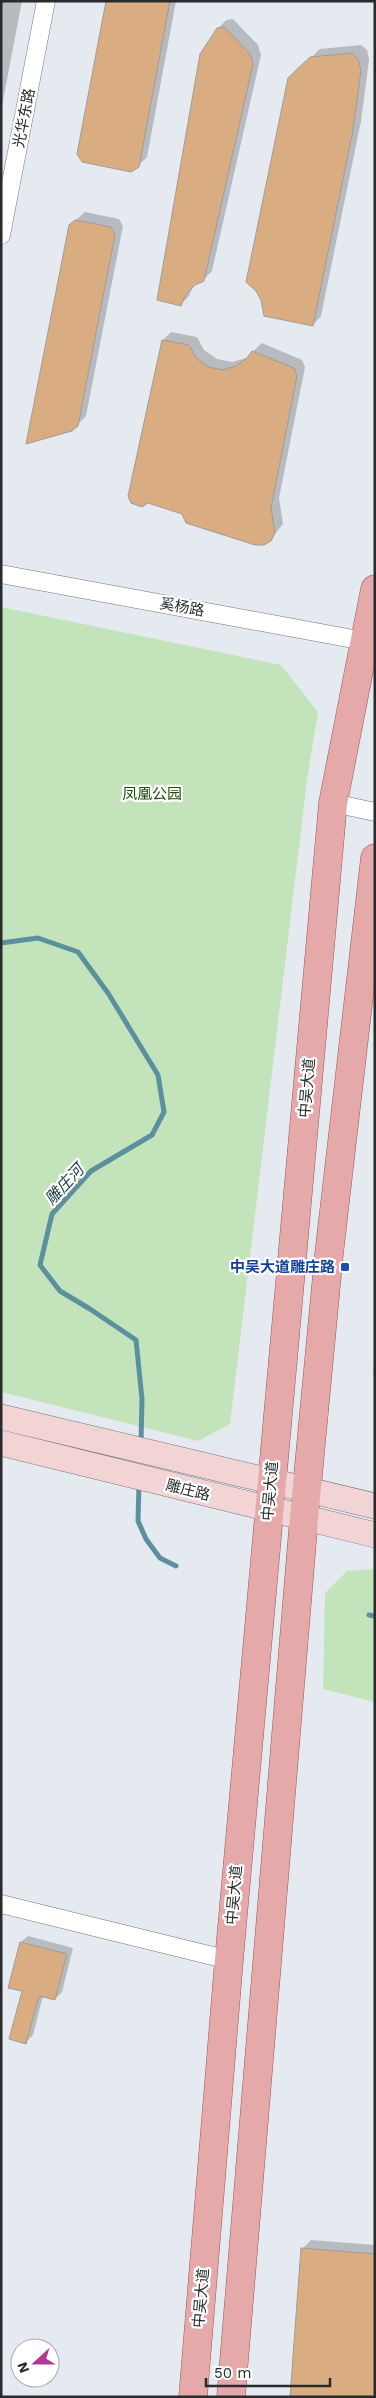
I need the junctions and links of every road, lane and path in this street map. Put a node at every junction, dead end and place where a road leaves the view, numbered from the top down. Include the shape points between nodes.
1 (46, 1) edge
2 (1, 236) edge
3 (1, 574) edge
4 (375, 590) edge
5 (364, 641) junction
6 (333, 803) junction
7 (375, 812) edge
8 (375, 858) edge
9 (1, 1417) edge
10 (1, 1443) edge
11 (271, 1483) junction
12 (307, 1490) junction
13 (375, 1506) edge
14 (269, 1510) junction
15 (304, 1518) junction
16 (375, 1535) edge
17 (1, 1904) edge
18 (228, 1960) junction
19 (193, 2397) edge
20 (231, 2397) edge

1 - 2 street, 光华东路
3 - 5 street, 奚杨路
4 - 5 main road, 中吴大道
5 - 6 main road, 中吴大道
6 - 7 street
6 - 11 main road, 中吴大道
8 - 12 main road via 329,1254
9 - 11 main road, 雕庄路
10 - 14 main road, 雕庄路
11 - 12 main road, 雕庄路
11 - 14 main road, 中吴大道
12 - 13 main road, 雕庄路
12 - 15 main road
14 - 15 main road, 雕庄路
14 - 18 main road, 中吴大道
15 - 16 main road, 雕庄路
15 - 20 main road
17 - 18 street
18 - 19 main road, 中吴大道

